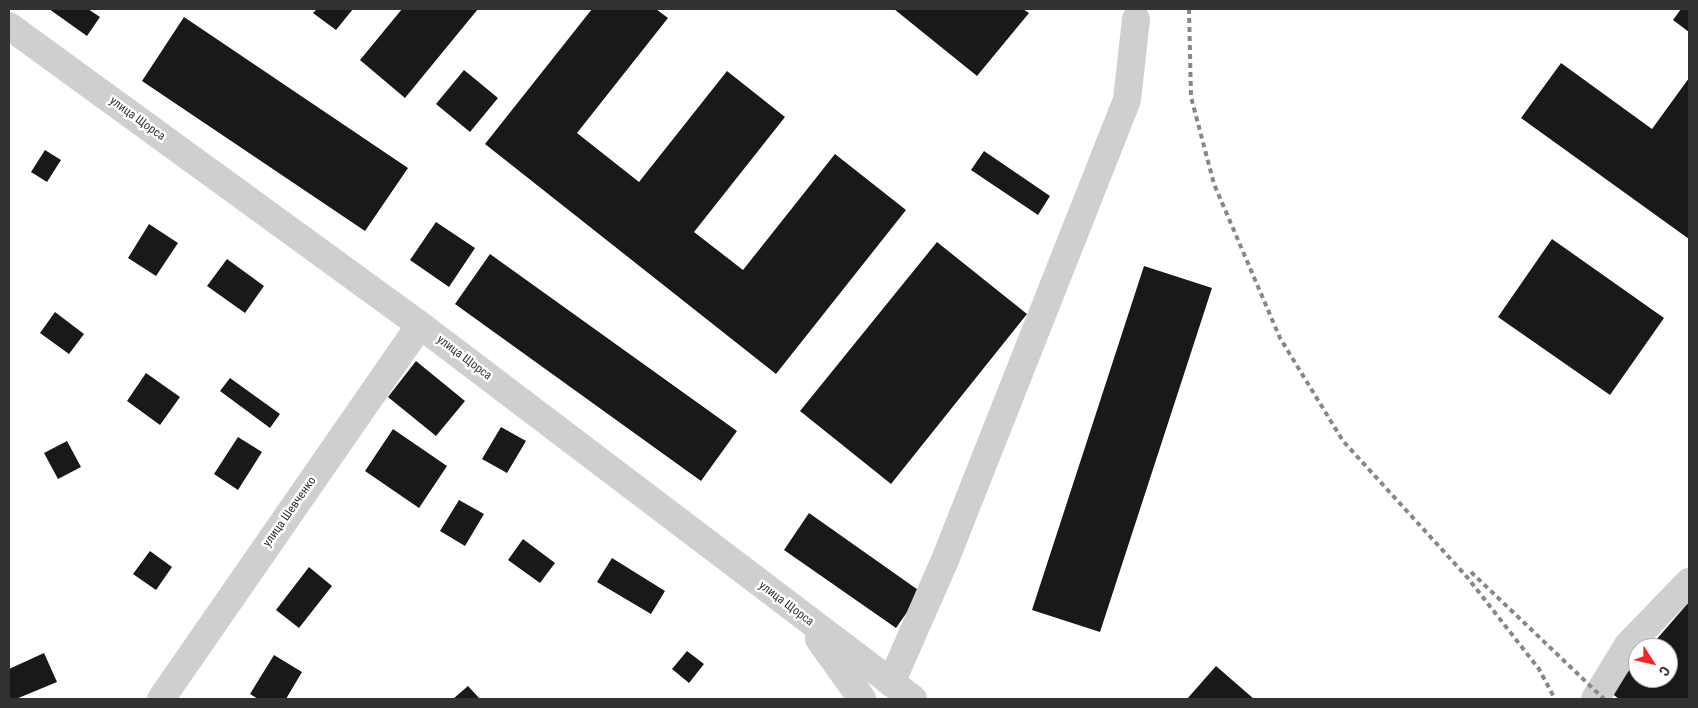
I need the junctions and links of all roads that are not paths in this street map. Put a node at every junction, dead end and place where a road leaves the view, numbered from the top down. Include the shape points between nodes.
1 (1136, 19) dead end
2 (9, 26) edge
3 (420, 324) junction
4 (1689, 582) edge
5 (804, 617) junction
6 (891, 683) junction
7 (161, 699) edge
8 (862, 699) edge
9 (913, 699) edge
10 (1595, 699) edge

1 - 6 street via 1127,100 944,560
2 - 3 street, улица Щорса
3 - 5 street, улица Щорса
3 - 7 street, улица Шевченко
4 - 10 street via 1628,645
5 - 6 street, улица Щорса
5 - 8 street
6 - 9 street, улица Щорса

